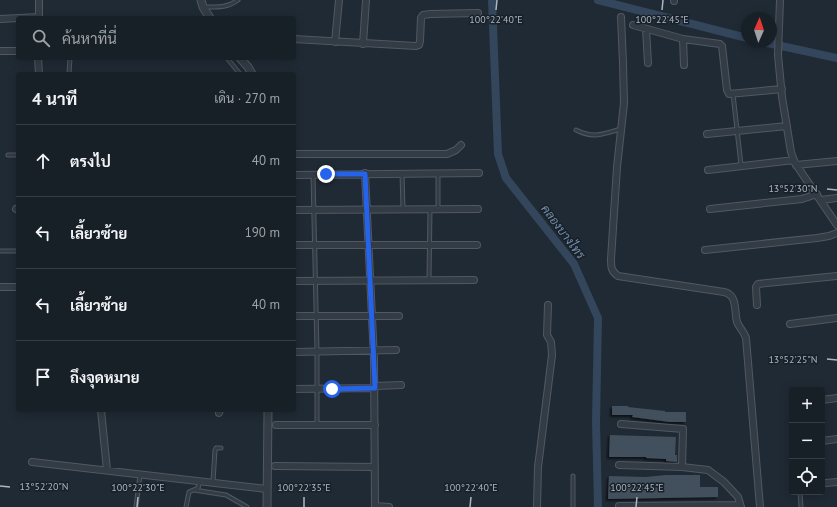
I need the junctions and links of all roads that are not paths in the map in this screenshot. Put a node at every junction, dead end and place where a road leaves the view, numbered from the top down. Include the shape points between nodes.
1 (39, 0) edge
2 (201, 0) edge
3 (238, 0) edge
4 (339, 0) edge
5 (366, 0) edge
6 (780, 0) edge
7 (203, 7) junction
8 (478, 14) dead end
9 (39, 16) edge
10 (209, 16) edge
11 (621, 18) dead end
12 (0, 19) edge
13 (16, 19) edge
14 (633, 25) dead end
15 (646, 29) junction
16 (296, 39) edge
17 (682, 39) junction
18 (335, 42) junction
19 (363, 44) junction
20 (0, 51) edge
21 (16, 51) edge
22 (38, 60) edge
23 (70, 60) edge
24 (229, 60) edge
25 (242, 60) edge
26 (648, 63) dead end
27 (684, 65) dead end
28 (38, 72) edge
29 (69, 72) edge
30 (238, 72) edge
31 (251, 72) edge
32 (782, 89) junction
33 (733, 94) junction
34 (787, 126) junction
35 (621, 129) junction
36 (576, 130) dead end
37 (738, 130) junction
38 (707, 134) dead end
39 (461, 145) dead end
40 (8, 154) dead end
41 (296, 154) edge
42 (16, 155) edge
43 (837, 161) edge
44 (795, 162) junction
45 (741, 165) junction
46 (708, 170) dead end
47 (438, 173) junction
48 (479, 173) dead end
49 (313, 174) junction
50 (365, 174) junction
51 (402, 174) junction
52 (296, 175) edge
53 (817, 194) junction
54 (837, 198) edge
55 (821, 200) junction
56 (403, 209) junction
57 (430, 209) junction
58 (438, 209) junction
59 (478, 209) dead end
60 (710, 209) dead end
61 (296, 210) edge
62 (314, 210) junction
63 (367, 210) junction
64 (837, 225) edge
65 (837, 233) edge
66 (368, 244) junction
67 (429, 244) junction
68 (296, 245) edge
69 (315, 245) junction
70 (477, 245) dead end
71 (705, 250) dead end
72 (0, 251) edge
73 (16, 251) edge
74 (837, 276) edge
75 (429, 279) junction
76 (370, 280) junction
77 (474, 280) dead end
78 (296, 281) edge
79 (315, 281) junction
80 (0, 287) edge
81 (16, 287) edge
82 (548, 305) dead end
83 (757, 305) dead end
84 (296, 316) edge
85 (316, 316) junction
86 (372, 316) junction
87 (399, 316) dead end
88 (837, 318) edge
89 (790, 324) dead end
90 (374, 350) junction
91 (396, 350) dead end
92 (317, 351) junction
93 (296, 352) edge
94 (401, 386) dead end
95 (375, 387) junction
96 (296, 389) edge
97 (318, 389) junction
98 (837, 398) edge
99 (825, 400) edge
100 (101, 412) edge
101 (268, 412) edge
102 (621, 424) dead end
103 (276, 425) dead end
104 (375, 425) junction
105 (318, 426) junction
106 (837, 439) edge
107 (825, 441) edge
108 (222, 448) dead end
109 (32, 462) dead end
110 (619, 465) dead end
111 (275, 466) dead end
112 (682, 466) junction
113 (375, 467) junction
114 (106, 470) junction
115 (140, 475) junction
116 (573, 476) dead end
117 (200, 481) junction
118 (837, 482) edge
119 (213, 483) junction
120 (826, 483) dead end
121 (267, 489) junction
122 (194, 490) junction
123 (800, 495) edge
124 (619, 506) edge
125 (741, 506) edge
126 (136, 507) edge
127 (186, 507) edge
128 (247, 507) edge
129 (267, 507) edge
130 (375, 507) edge
131 (389, 507) edge
132 (536, 507) edge
133 (573, 507) edge
134 (760, 507) edge
135 (801, 507) edge

1 - 9 street
2 - 7 street
3 - 7 lane via 224,7
4 - 18 street
5 - 19 street
6 - 32 street via 778,55
7 - 10 street
8 - 19 street via 423,15 420,41 416,46
11 - 35 street via 624,103
12 - 13 street
14 - 15 street
15 - 17 street
15 - 26 street
16 - 18 street
17 - 27 street
17 - 33 street via 722,46 727,90 729,94
18 - 19 street
20 - 21 street
22 - 28 street
23 - 29 lane
24 - 30 lane
25 - 31 street
32 - 33 street
32 - 34 street
33 - 37 lane
34 - 37 street
34 - 44 street
35 - 36 lane via 593,136
35 - 134 street via 611,269 618,276 724,292 732,298 737,324 746,338
37 - 38 street
37 - 45 lane
39 - 41 street via 447,154
40 - 42 lane
43 - 44 street
44 - 45 street
44 - 53 street
45 - 46 street
47 - 48 street
47 - 51 street
47 - 58 lane
49 - 50 street
49 - 52 street
49 - 62 lane
50 - 51 street
50 - 63 street
51 - 56 lane
53 - 55 street
53 - 60 street via 802,199
54 - 55 street
55 - 64 street
56 - 57 street
56 - 63 street
57 - 58 street
57 - 67 lane
58 - 59 street
61 - 62 street
62 - 63 street
62 - 69 lane
63 - 66 street
65 - 71 street via 818,238
66 - 67 street
66 - 69 street
66 - 76 street
67 - 70 street
67 - 75 lane
68 - 69 street
69 - 79 lane
72 - 73 lane
74 - 83 street via 758,284
75 - 76 street
75 - 77 street
76 - 79 street
76 - 86 street
78 - 79 street
79 - 85 lane
80 - 81 street
82 - 132 street via 547,335 553,348 538,466
84 - 85 street
85 - 86 street
85 - 92 lane
86 - 87 street
86 - 90 street
88 - 89 street
90 - 91 street
90 - 92 street
90 - 95 street
92 - 93 street
92 - 97 lane
94 - 95 street
95 - 97 street
95 - 104 street
96 - 97 street
97 - 105 lane
98 - 99 street
100 - 114 street
101 - 121 street
102 - 112 street via 682,429
103 - 105 street
104 - 105 street
104 - 113 street
106 - 107 street
108 - 119 lane via 215,450
109 - 114 street
110 - 112 street
111 - 113 street
112 - 125 street via 708,470 738,497
113 - 130 street
114 - 115 street
115 - 117 street
115 - 126 lane
116 - 133 lane
117 - 119 street
117 - 122 lane via 198,488
118 - 120 street
119 - 121 street
121 - 129 street
122 - 127 lane via 189,492
122 - 128 lane via 226,495
123 - 135 lane
124 - 125 street
130 - 131 street

